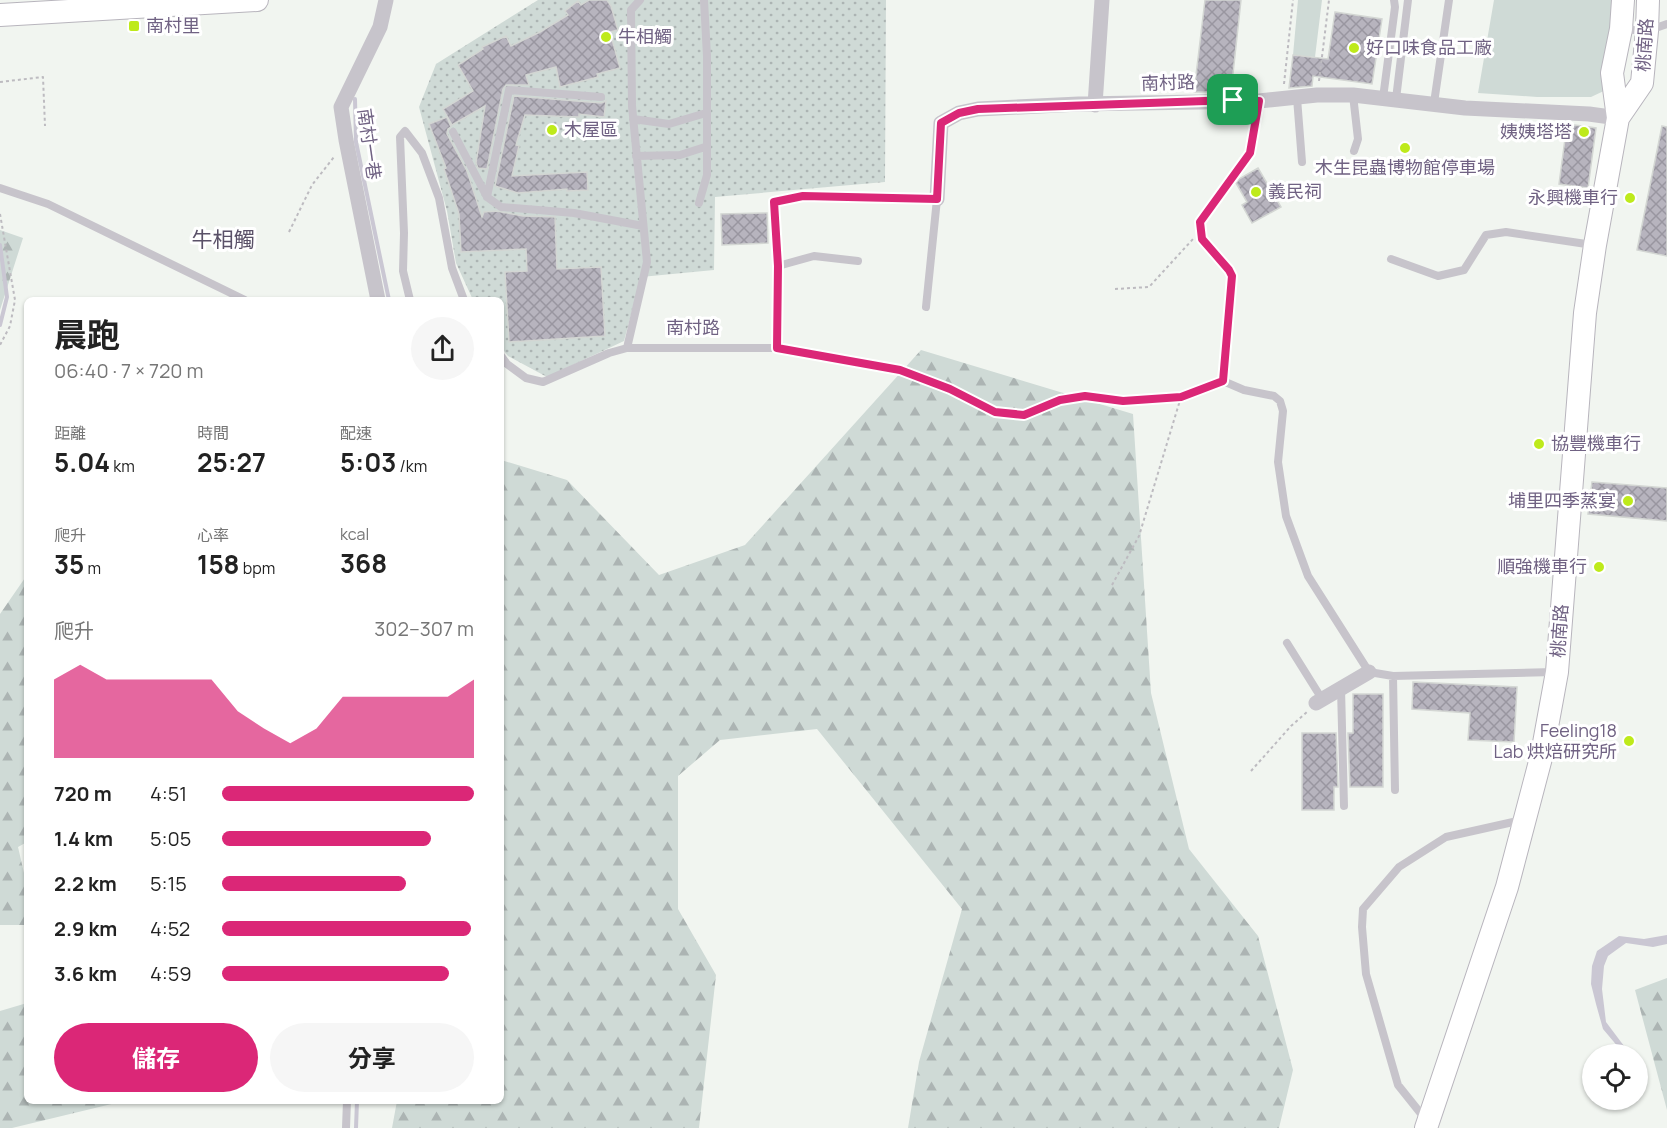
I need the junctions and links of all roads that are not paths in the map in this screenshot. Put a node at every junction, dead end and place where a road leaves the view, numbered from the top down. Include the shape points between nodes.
1 (257, 0) edge
2 (386, 0) edge
3 (640, 0) edge
4 (704, 0) edge
5 (1394, 0) edge
6 (1408, 0) edge
7 (1449, 0) edge
8 (1623, 0) edge
9 (1648, 0) edge
10 (1105, 3) edge
11 (0, 15) edge
12 (1657, 27) edge
13 (1621, 29) junction
14 (1353, 95) junction
15 (601, 97) dead end
16 (1290, 98) junction
17 (1389, 99) junction
18 (1259, 101) junction
19 (1095, 105) junction
20 (1426, 106) junction
21 (706, 113) junction
22 (1618, 118) junction
23 (633, 119) junction
24 (453, 132) dead end
25 (705, 147) junction
26 (1354, 151) dead end
27 (636, 156) junction
28 (1302, 162) dead end
29 (0, 188) edge
30 (487, 197) junction
31 (937, 199) junction
32 (699, 203) dead end
33 (643, 226) junction
34 (1595, 245) junction
35 (1391, 259) dead end
36 (858, 261) dead end
37 (778, 266) junction
38 (239, 297) edge
39 (377, 297) edge
40 (410, 297) edge
41 (463, 297) edge
42 (926, 307) dead end
43 (627, 348) junction
44 (777, 348) junction
45 (504, 360) edge
46 (900, 370) road end
47 (1287, 643) dead end
48 (1369, 672) junction
49 (1557, 672) junction
50 (1393, 676) junction
51 (1341, 687) junction
52 (1319, 701) joint
53 (1395, 790) dead end
54 (1344, 806) dead end
55 (1526, 819) junction
56 (347, 1104) edge
57 (1426, 1125) edge
58 (346, 1128) edge

1 - 11 main road
2 - 39 street, 南村一巷 via 380,27 341,107
3 - 23 lane via 631,10
4 - 21 lane
5 - 17 lane
6 - 17 lane
7 - 20 lane
8 - 13 main road, 桃南路
9 - 12 main road, 桃南路
10 - 19 street
12 - 13 lane
12 - 22 main road, 桃南路 via 1642,83
13 - 22 main road, 桃南路 via 1612,73
14 - 16 street, 南村路
14 - 17 street, 南村路
14 - 26 lane via 1358,139
15 - 30 lane via 509,90
16 - 18 street, 南村路
16 - 28 lane
17 - 20 street, 南村路
18 - 19 street, 南村路
18 - 48 lane via 1250,153 1200,222 1202,239 1232,276 1223,381 1280,401 1283,411 1278,462 1286,516 1308,576
19 - 31 street, 南村路 via 978,109 941,123
20 - 22 street, 南村路
21 - 23 lane via 669,124
21 - 25 lane
22 - 34 main road, 桃南路
23 - 27 lane
24 - 30 lane
25 - 27 lane via 680,154
25 - 32 lane via 707,175
27 - 33 lane
29 - 38 lane via 48,204
30 - 33 lane via 501,207 574,213
31 - 37 lane via 803,196 774,202
31 - 42 lane, 南村路
33 - 43 lane via 647,262
34 - 35 lane via 1506,232 1486,235 1464,270 1438,276
34 - 49 main road, 桃南路 via 1585,313
36 - 37 lane via 814,256
37 - 44 lane
40 - 41 lane via 403,271 400,137 405,131 422,153 439,198 452,268
43 - 44 lane, 南村路
43 - 45 lane, 南村路 via 543,382 526,378
44 - 46 lane, 南村路
47 - 52 lane
48 - 50 lane
48 - 51 street
49 - 50 lane
49 - 55 main road, 桃南路
50 - 53 lane
51 - 52 street
51 - 54 lane
55 - 57 main road, 桃南路 via 1507,887
55 - 57 lane via 1446,837 1399,867 1364,909 1366,974 1398,1085
56 - 58 lane

